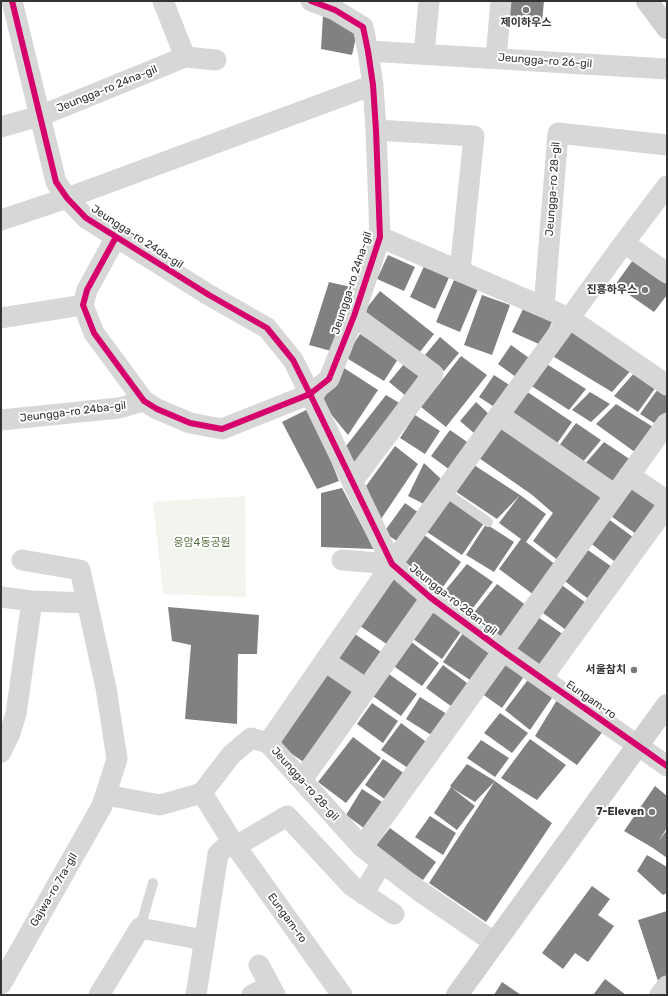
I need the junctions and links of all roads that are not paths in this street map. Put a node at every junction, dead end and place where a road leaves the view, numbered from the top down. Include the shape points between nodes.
1 (163, 1) edge
2 (429, 1) edge
3 (501, 1) edge
4 (647, 1) edge
5 (16, 2) edge
6 (318, 2) edge
7 (667, 28) edge
8 (368, 51) junction
9 (424, 54) junction
10 (185, 57) junction
11 (496, 58) junction
12 (216, 60) dead end
13 (667, 69) edge
14 (373, 85) junction
15 (40, 116) junction
16 (1, 127) edge
17 (376, 130) junction
18 (667, 145) edge
19 (667, 186) edge
20 (67, 198) junction
21 (1, 220) edge
22 (116, 237) junction
23 (380, 237) junction
24 (624, 243) junction
25 (460, 271) junction
26 (667, 273) edge
27 (83, 305) junction
28 (544, 307) junction
29 (354, 316) junction
30 (1, 318) edge
31 (569, 318) junction
32 (667, 385) edge
33 (310, 394) junction
34 (144, 401) junction
35 (499, 415) junction
36 (1, 420) edge
37 (667, 423) edge
38 (629, 475) junction
39 (352, 482) junction
40 (444, 491) junction
41 (615, 495) junction
42 (667, 501) edge
43 (667, 506) edge
44 (488, 522) dead end
45 (22, 560) dead end
46 (342, 560) dead end
47 (392, 564) junction
48 (1, 597) edge
49 (431, 598) junction
50 (32, 601) junction
51 (87, 603) junction
52 (503, 651) junction
53 (325, 661) junction
54 (542, 678) junction
55 (366, 689) junction
56 (667, 705) edge
57 (268, 744) junction
58 (638, 745) junction
59 (1, 752) edge
60 (667, 766) edge
61 (302, 780) junction
62 (202, 793) junction
63 (106, 795) junction
64 (234, 844) junction
65 (362, 847) junction
66 (382, 863) junction
67 (153, 884) dead end
68 (363, 894) junction
69 (394, 914) dead end
70 (140, 928) junction
71 (204, 940) junction
72 (495, 943) junction
73 (259, 965) dead end
74 (1, 984) edge
75 (667, 986) edge
76 (272, 990) edge
77 (99, 995) edge
78 (196, 995) edge
79 (252, 995) edge
80 (342, 995) edge
81 (457, 995) edge
82 (660, 995) edge

1 - 10 street
2 - 9 street
3 - 11 street
4 - 7 main road
5 - 15 street, Jeungga-ro 24da-gil
6 - 8 street, Jeungga-ro 24na-gil via 362,27
8 - 9 street, Jeungga-ro 26-gil
8 - 14 street, Jeungga-ro 24na-gil
9 - 11 street, Jeungga-ro 26-gil
10 - 12 street
10 - 15 street, Jeungga-ro 24na-gil
11 - 13 street, Jeungga-ro 26-gil
14 - 17 street, Jeungga-ro 24na-gil
14 - 20 street
15 - 16 street
15 - 20 street, Jeungga-ro 24da-gil via 56,182
17 - 23 street, Jeungga-ro 24na-gil
17 - 25 street via 474,136
18 - 28 street, Jeungga-ro 28-gil via 558,133
19 - 24 street, Jeungga-ro 28-gil
20 - 21 street
20 - 22 street, Jeungga-ro 24da-gil via 86,218
22 - 27 street via 87,290
22 - 33 street, Jeungga-ro 24da-gil via 267,328 293,360
23 - 25 street
23 - 29 street, Jeungga-ro 24na-gil
24 - 26 street
24 - 31 street, Jeungga-ro 28-gil
25 - 28 street
27 - 30 street
27 - 34 street, Jeungga-ro 24ba-gil via 94,333
28 - 31 street
29 - 33 street, Jeungga-ro 24na-gil via 329,379
29 - 39 street, Jeungga-ro 24na-gil via 433,374
31 - 32 street
31 - 35 street, Jeungga-ro 28-gil
33 - 34 street, Jeungga-ro 24ba-gil via 222,429 190,423
33 - 39 street
34 - 36 street, Jeungga-ro 24ba-gil via 119,408
35 - 40 street, Jeungga-ro 28-gil
35 - 41 street
37 - 38 street, Jeungga-ro 28an-gil
38 - 41 street, Jeungga-ro 28an-gil
38 - 42 street
39 - 47 street
40 - 44 lane
40 - 47 street, Jeungga-ro 28-gil
41 - 52 street, Jeungga-ro 28an-gil
43 - 54 street
45 - 51 street, Gajwa-ro 7ra-gil via 80,570
46 - 47 street
47 - 49 street, Jeungga-ro 28an-gil
47 - 53 street, Jeungga-ro 28-gil
48 - 50 street
49 - 52 street, Jeungga-ro 28an-gil
49 - 55 street, Jeungga-ro 28an-gil
50 - 51 street
50 - 59 street via 16,714
51 - 63 street, Gajwa-ro 7ra-gil via 106,688 117,759
52 - 54 street, Eungam-ro
52 - 65 street, Jeungga-ro 28an-gil
53 - 55 street
53 - 57 street, Jeungga-ro 28-gil
54 - 58 street, Eungam-ro
55 - 61 street, Jeungga-ro 28an-gil
56 - 58 main road
57 - 61 street, Jeungga-ro 28-gil
57 - 62 street via 251,738 231,755
58 - 60 street, Eungam-ro
58 - 72 main road
61 - 65 street, Jeungga-ro 28-gil
62 - 63 street via 160,806
62 - 64 street, Eungam-ro
63 - 74 street, Gajwa-ro 7ra-gil
64 - 68 street via 287,816 352,886
64 - 71 street via 218,854
64 - 80 street, Eungam-ro
65 - 66 street, Jeungga-ro 28-gil
66 - 68 street
66 - 72 street, Jeungga-ro 28-gil
67 - 70 lane
68 - 69 street
70 - 71 street
70 - 77 street
71 - 78 street
72 - 81 main road
73 - 76 street
75 - 82 street
76 - 79 street

